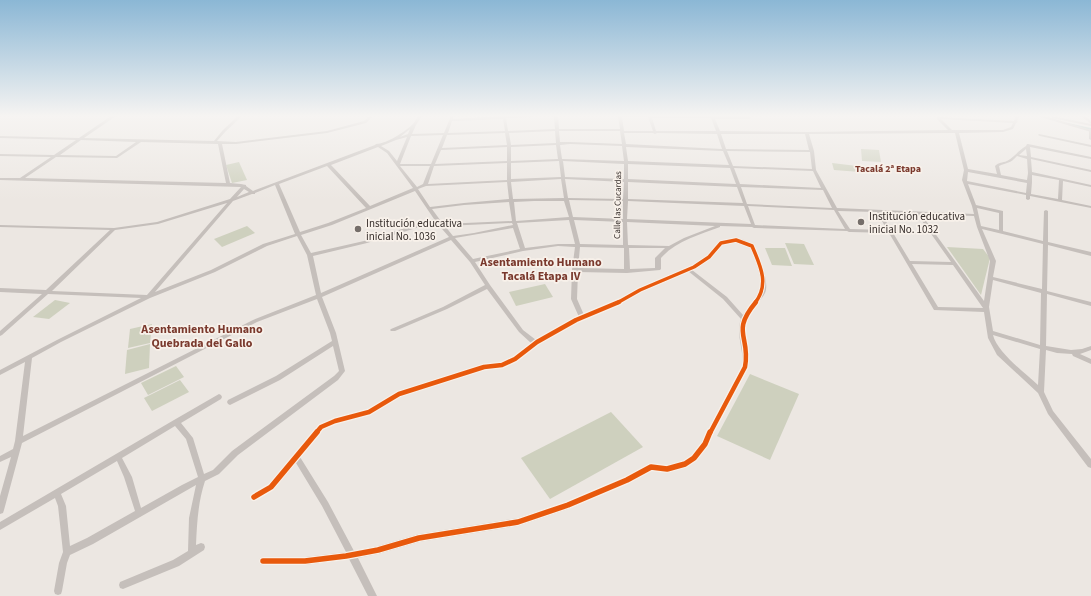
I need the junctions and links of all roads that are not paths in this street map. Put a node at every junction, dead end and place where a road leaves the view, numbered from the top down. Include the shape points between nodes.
1 (72, 144) edge
2 (136, 144) edge
3 (218, 144) edge
4 (381, 144) edge
5 (406, 144) edge
6 (442, 144) edge
7 (558, 144) junction
8 (722, 144) edge
9 (810, 144) edge
10 (958, 144) edge
11 (1081, 144) edge
12 (377, 145) junction
13 (510, 146) junction
14 (624, 146) junction
15 (1091, 146) edge
16 (1028, 147) junction
17 (440, 149) junction
18 (725, 150) junction
19 (812, 151) junction
20 (0, 155) edge
21 (1016, 155) junction
22 (54, 156) junction
23 (1029, 158) junction
24 (1091, 158) edge
25 (560, 160) junction
26 (509, 162) junction
27 (626, 162) junction
28 (328, 164) junction
29 (396, 165) junction
30 (434, 165) junction
31 (732, 167) junction
32 (814, 170) junction
33 (966, 170) junction
34 (1091, 171) edge
35 (1030, 172) junction
36 (999, 176) junction
37 (564, 178) junction
38 (0, 179) edge
39 (1061, 179) junction
40 (20, 180) junction
41 (509, 180) junction
42 (626, 180) junction
43 (965, 182) junction
44 (1030, 182) junction
45 (277, 184) junction
46 (228, 185) junction
47 (425, 185) junction
48 (739, 185) junction
49 (244, 186) junction
50 (1091, 186) edge
51 (415, 189) junction
52 (824, 189) junction
53 (253, 193) junction
54 (1028, 197) junction
55 (566, 198) junction
56 (626, 199) junction
57 (232, 200) junction
58 (512, 200) junction
59 (1060, 201) junction
60 (746, 205) junction
61 (974, 206) junction
62 (1091, 207) edge
63 (369, 208) junction
64 (430, 208) junction
65 (835, 209) junction
66 (878, 211) junction
67 (1046, 211) dead end
68 (918, 213) junction
69 (976, 215) junction
70 (571, 218) junction
71 (437, 220) junction
72 (625, 221) junction
73 (514, 224) junction
74 (442, 225) junction
75 (720, 225) junction
76 (0, 226) edge
77 (754, 227) junction
78 (979, 227) junction
79 (114, 229) junction
80 (849, 231) junction
81 (891, 232) junction
82 (1001, 232) junction
83 (298, 234) junction
84 (452, 237) junction
85 (1045, 243) junction
86 (578, 244) junction
87 (625, 245) junction
88 (668, 247) junction
89 (523, 250) junction
90 (1091, 254) edge
91 (310, 255) junction
92 (472, 261) junction
93 (909, 262) junction
94 (955, 264) junction
95 (688, 269) junction
96 (575, 270) junction
97 (627, 271) junction
98 (991, 278) junction
99 (488, 286) junction
100 (0, 290) edge
101 (1044, 292) junction
102 (46, 293) junction
103 (318, 296) junction
104 (148, 297) junction
105 (1091, 304) edge
106 (986, 308) junction
107 (582, 318) junction
108 (744, 319) junction
109 (393, 330) dead end
110 (990, 332) junction
111 (0, 334) edge
112 (335, 342) junction
113 (535, 343) junction
114 (1043, 347) junction
115 (1091, 348) edge
116 (1073, 353) junction
117 (29, 358) junction
118 (1091, 362) edge
119 (0, 373) edge
120 (1041, 392) junction
121 (219, 397) dead end
122 (230, 402) dead end
123 (176, 422) junction
124 (19, 440) junction
125 (16, 451) junction
126 (118, 456) junction
127 (296, 457) junction
128 (0, 459) edge
129 (1091, 465) edge
130 (202, 479) junction
131 (57, 492) junction
132 (254, 497) dead end
133 (0, 510) edge
134 (139, 513) junction
135 (0, 526) edge
136 (201, 547) dead end
137 (68, 552) junction
138 (192, 552) junction
139 (351, 555) junction
140 (263, 561) dead end
141 (123, 586) dead end
142 (58, 592) dead end
143 (373, 596) edge

1 - 22 street
2 - 22 street via 117,157
3 - 46 street
4 - 12 street
5 - 29 street
6 - 17 street
7 - 13 street
7 - 14 street
7 - 25 street
8 - 18 street
9 - 19 street
10 - 33 street
11 - 15 street
12 - 28 street
12 - 29 street via 388,152
13 - 17 street
13 - 26 street
14 - 18 street
14 - 27 street, Calle las Cucardas
16 - 21 street
16 - 23 street
16 - 24 street
17 - 30 street
18 - 19 street
18 - 31 street
19 - 32 street
20 - 22 street
21 - 23 street
21 - 36 street via 1007,164 997,166
22 - 40 street
23 - 34 street
23 - 35 street
25 - 26 street
25 - 27 street
25 - 37 street
26 - 30 street
26 - 41 street
27 - 31 street
27 - 42 street, Calle las Cucardas
28 - 45 street
28 - 63 street
29 - 30 street
29 - 51 street
30 - 47 street
31 - 32 street
31 - 48 street
32 - 52 street
33 - 36 street
33 - 43 street
35 - 39 street
35 - 44 street
36 - 44 street
37 - 41 street
37 - 42 street
37 - 55 street
38 - 40 street
39 - 50 street
39 - 59 street
40 - 46 street
41 - 47 street
41 - 58 street
42 - 48 street
42 - 56 street, Calle las Cucardas
43 - 54 street
43 - 61 street
44 - 54 street
45 - 53 street
45 - 83 street
46 - 49 street
47 - 51 street
48 - 52 street
48 - 60 street
49 - 53 street
49 - 57 street
51 - 63 street
51 - 64 street
52 - 65 street
53 - 57 street
54 - 59 street
55 - 56 street
55 - 58 street
55 - 70 street
56 - 60 street
56 - 72 street, Calle las Cucardas
57 - 79 street via 158,223
57 - 104 street
58 - 64 street
58 - 73 street
59 - 62 street
60 - 65 street
60 - 77 street
61 - 69 street
61 - 82 street via 1000,212
63 - 83 street
64 - 71 street
65 - 66 street
65 - 80 street
66 - 68 street
66 - 81 street
67 - 85 street
68 - 69 street
68 - 94 street
69 - 78 street
70 - 72 street
70 - 73 street
70 - 86 street
71 - 74 street
71 - 91 street via 365,242
72 - 75 street
72 - 87 street, Calle las Cucardas
73 - 74 street
73 - 84 street
73 - 89 street
74 - 84 street
75 - 77 street
75 - 88 street
76 - 79 street
77 - 80 street
78 - 82 street
78 - 98 street via 992,257
79 - 102 street
80 - 81 street
81 - 93 street
82 - 85 street
83 - 91 street
83 - 104 street via 265,245 212,271
84 - 92 street
84 - 103 street
85 - 90 street
85 - 101 street
86 - 87 street
86 - 89 street
86 - 96 street
87 - 88 street
87 - 97 street, Calle las Cucardas
88 - 97 street via 658,258 658,269
89 - 92 street
91 - 103 street
92 - 99 street
93 - 94 street
93 - 106 street via 936,309
94 - 106 street
95 - 107 street
95 - 108 street via 725,298
95 - 108 street via 708,257 721,243 736,240 752,246 763,287 762,293
96 - 97 street
96 - 107 street via 574,299
98 - 101 street
98 - 106 street
99 - 109 street
99 - 113 street via 521,331
100 - 102 street
101 - 105 street
101 - 114 street
102 - 104 street
102 - 111 street
103 - 112 street
103 - 124 street via 255,321
104 - 117 street
106 - 110 street
107 - 113 street
108 - 139 street via 742,336 747,359 745,367 705,444 694,458 685,464 667,469 651,467 568,505 518,522 419,538
110 - 114 street
110 - 120 street via 999,353
112 - 122 street via 278,378
112 - 130 street via 342,371 336,378 235,453 216,472
113 - 127 street via 515,359 502,365 484,367 399,394 369,412 321,427
114 - 116 street
114 - 120 street
115 - 116 street
116 - 118 street
117 - 119 street
117 - 124 street
120 - 129 street via 1050,412
121 - 123 street
123 - 126 street
123 - 130 street via 189,438
124 - 125 street
125 - 128 street
125 - 133 street
126 - 131 street
126 - 134 street via 128,477
127 - 132 street via 271,487
127 - 139 street via 325,504
130 - 134 street
130 - 138 street via 192,518
131 - 135 street
131 - 137 street via 62,506
134 - 137 street
136 - 138 street
137 - 142 street via 62,564
138 - 141 street via 176,563
139 - 140 street via 305,561
139 - 143 street

